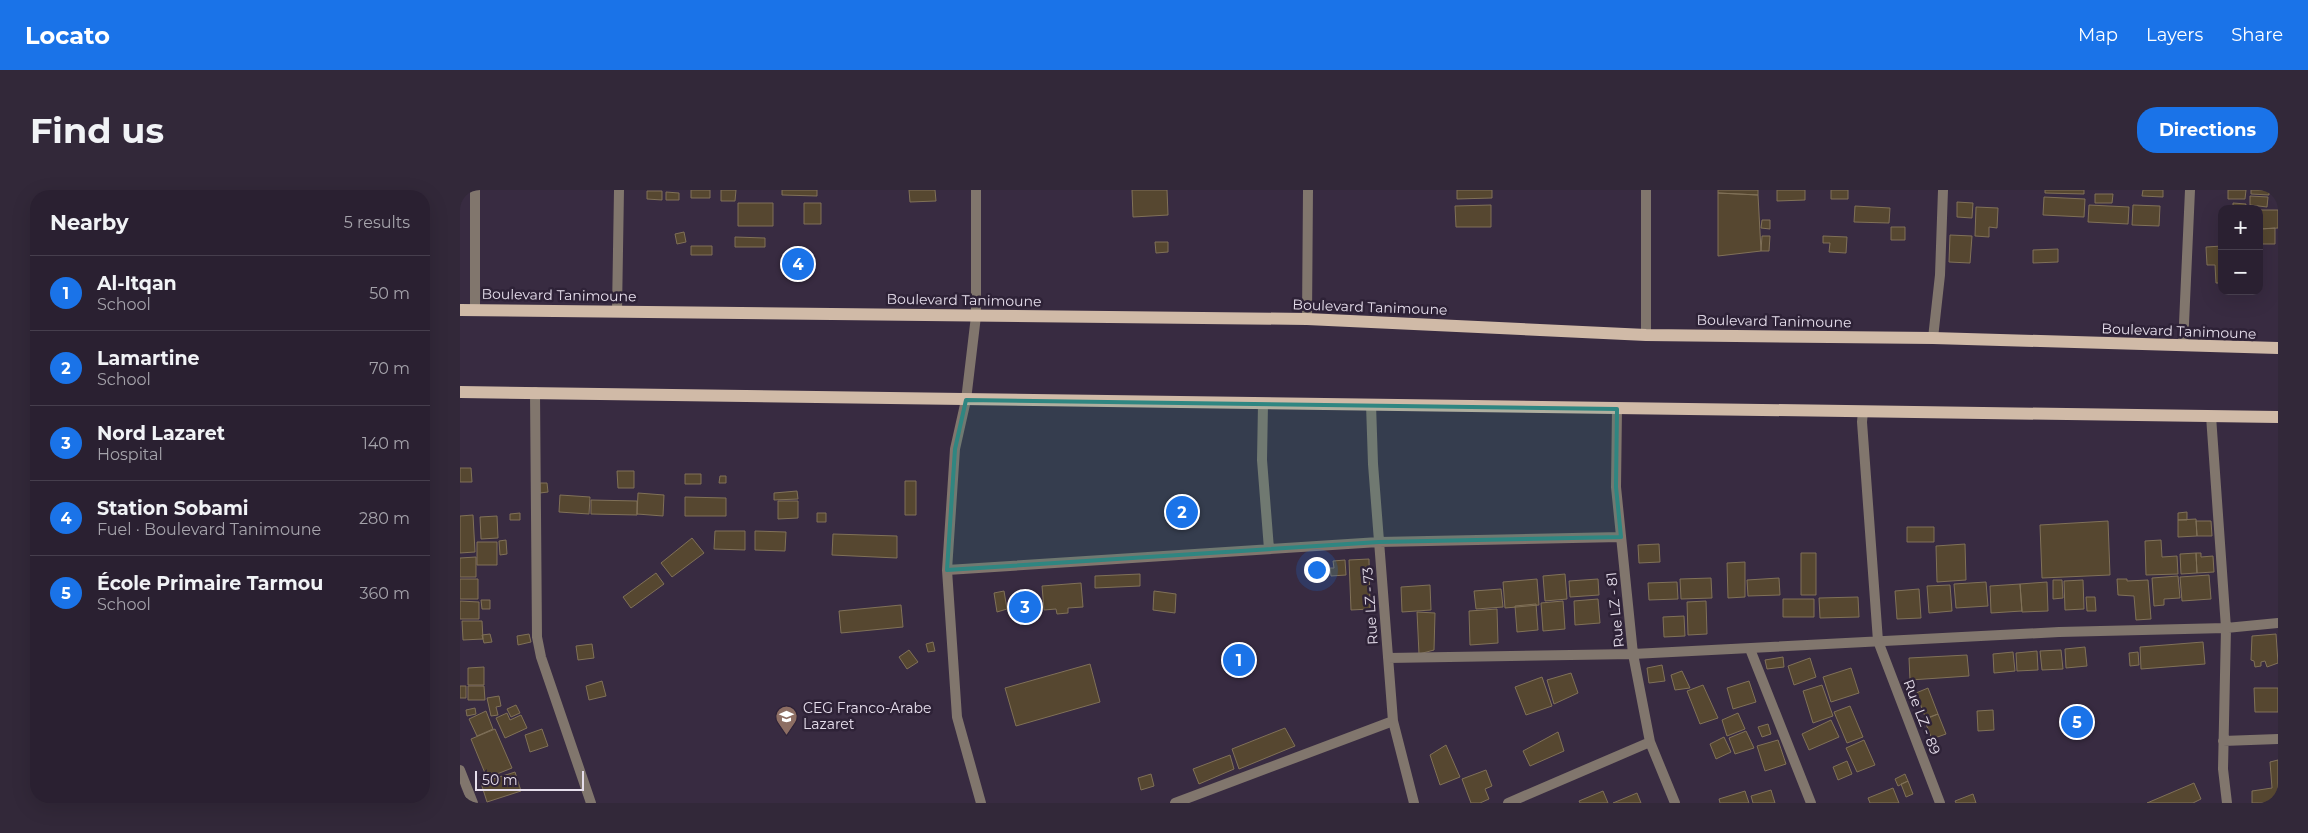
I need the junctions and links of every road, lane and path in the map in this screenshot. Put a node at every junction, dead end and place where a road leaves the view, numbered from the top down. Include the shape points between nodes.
1 (475, 190) edge
2 (619, 190) edge
3 (976, 190) edge
4 (1308, 190) edge
5 (1646, 190) edge
6 (1943, 190) edge
7 (2190, 190) edge
8 (460, 310) edge
9 (475, 310) junction
10 (617, 311) junction
11 (976, 316) junction
12 (1307, 319) junction
13 (1646, 335) junction
14 (1933, 338) junction
15 (2183, 346) junction
16 (2278, 348) edge
17 (460, 392) edge
18 (535, 392) junction
19 (966, 400) junction
20 (1263, 404) junction
21 (1371, 404) junction
22 (1617, 408) junction
23 (1863, 411) junction
24 (2211, 416) junction
25 (2278, 417) edge
26 (1621, 537) junction
27 (1379, 542) junction
28 (1269, 549) junction
29 (947, 570) junction
30 (2278, 623) edge
31 (2226, 628) junction
32 (1878, 641) junction
33 (1750, 649) junction
34 (1633, 654) junction
35 (1388, 658) junction
36 (1393, 721) junction
37 (2278, 739) edge
38 (2223, 741) junction
39 (1650, 742) junction
40 (460, 770) edge
41 (473, 803) edge
42 (591, 803) edge
43 (981, 803) edge
44 (1175, 803) edge
45 (1414, 803) edge
46 (1508, 803) edge
47 (1675, 803) edge
48 (1811, 803) edge
49 (1940, 803) edge
50 (2226, 803) edge

1 - 9 street
2 - 10 street
3 - 11 street
4 - 12 street
5 - 13 street
6 - 14 street via 1940,275
7 - 15 street
8 - 9 main road, Boulevard Tanimoune
9 - 10 main road, Boulevard Tanimoune
10 - 11 main road, Boulevard Tanimoune
11 - 12 main road, Boulevard Tanimoune
11 - 19 street
12 - 13 main road, Boulevard Tanimoune
13 - 14 main road, Boulevard Tanimoune
14 - 15 main road, Boulevard Tanimoune
15 - 16 main road, Boulevard Tanimoune
17 - 18 main road
18 - 19 main road
18 - 42 street via 537,637
19 - 20 main road
19 - 29 street via 955,449
20 - 21 main road
20 - 28 street via 1262,460
21 - 22 main road
21 - 27 street, Rue LZ - 73
22 - 23 main road
22 - 26 street, Rue LZ - 81 via 1616,487
23 - 24 main road
23 - 32 street, Rue LZ - 89
24 - 25 main road
24 - 31 street
26 - 27 street
26 - 34 street, Rue LZ - 81
27 - 28 street
27 - 35 street, Rue LZ - 73
28 - 29 street
29 - 43 street via 957,717
30 - 31 street
31 - 32 street
31 - 38 street
32 - 33 street
32 - 49 street, Rue LZ - 89
33 - 34 street
33 - 48 street
34 - 35 street
34 - 39 street, Rue LZ - 81
35 - 36 street, Rue LZ - 73
36 - 44 street
36 - 45 street, Rue LZ - 73
37 - 38 street
38 - 50 street
39 - 46 street
39 - 47 street, Rue LZ - 81
40 - 41 street

